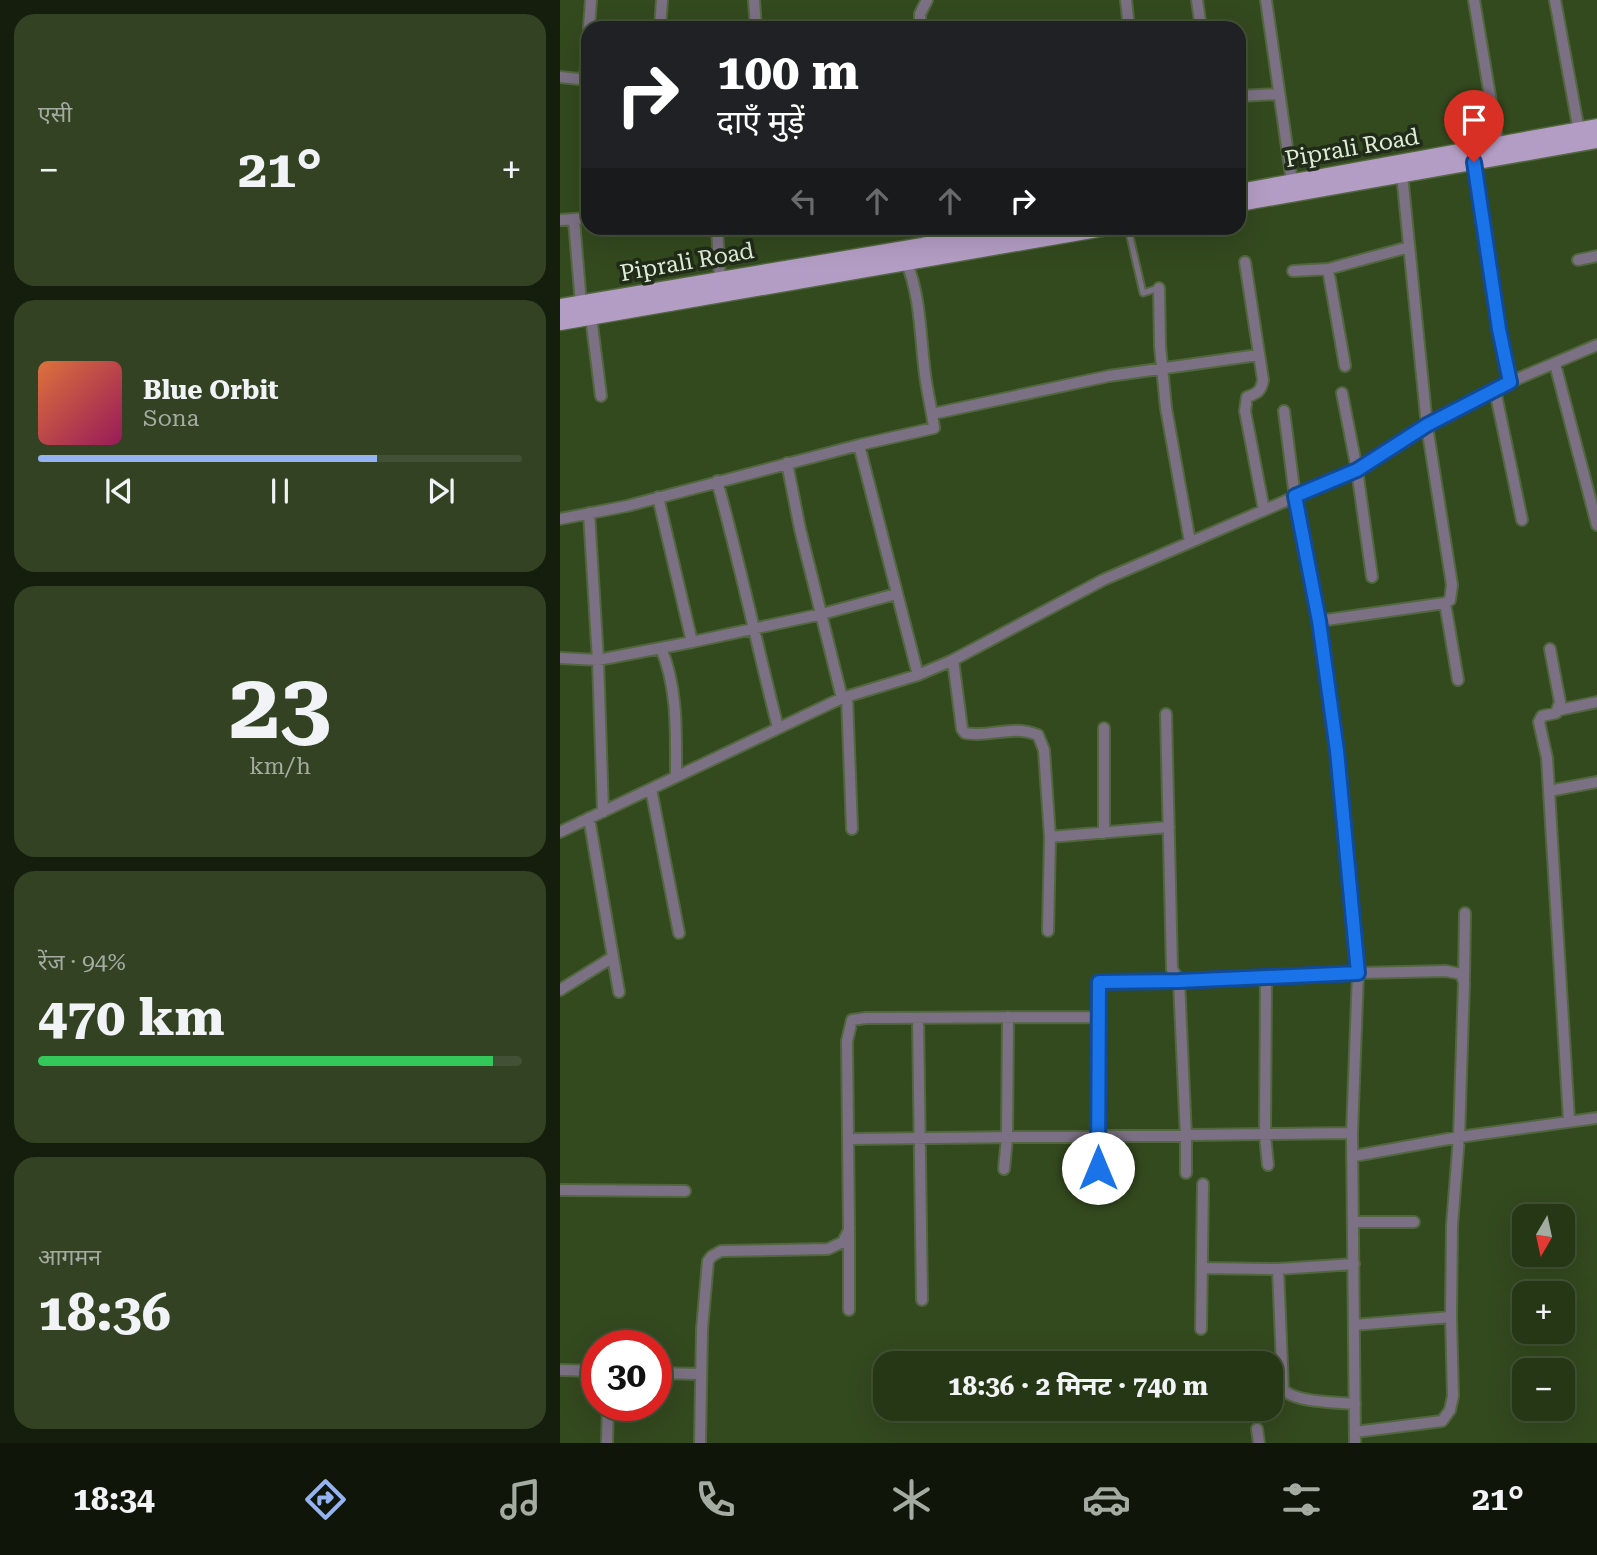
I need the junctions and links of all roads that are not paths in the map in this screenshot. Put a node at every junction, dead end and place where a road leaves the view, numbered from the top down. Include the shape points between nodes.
1 (591, 0) edge
2 (662, 0) edge
3 (754, 0) edge
4 (927, 0) edge
5 (1126, 0) edge
6 (1197, 0) edge
7 (1266, 0) edge
8 (1474, 0) edge
9 (1555, 0) edge
10 (590, 21) edge
11 (660, 21) edge
12 (756, 21) edge
13 (920, 21) edge
14 (1128, 21) edge
15 (1200, 21) edge
16 (560, 77) edge
17 (581, 79) edge
18 (1279, 94) junction
19 (1246, 96) edge
20 (1597, 127) edge
21 (1579, 131) junction
22 (1597, 140) edge
23 (1498, 144) junction
24 (1474, 162) junction
25 (1402, 174) junction
26 (1292, 182) junction
27 (1246, 190) edge
28 (1246, 202) edge
29 (581, 219) edge
30 (560, 220) edge
31 (574, 220) junction
32 (717, 235) edge
33 (1061, 235) edge
34 (1130, 235) edge
35 (927, 236) edge
36 (1409, 247) junction
37 (1597, 256) edge
38 (1578, 260) dead end
39 (906, 261) junction
40 (1245, 262) dead end
41 (1328, 269) junction
42 (1293, 271) dead end
43 (720, 280) junction
44 (1159, 288) joint
45 (581, 303) junction
46 (560, 307) edge
47 (591, 317) junction
48 (560, 322) edge
49 (1597, 345) edge
50 (1258, 355) junction
51 (1555, 365) junction
52 (1345, 366) dead end
53 (1162, 368) junction
54 (1510, 382) junction
55 (1495, 390) junction
56 (1342, 393) dead end
57 (601, 396) dead end
58 (1284, 411) dead end
59 (932, 414) junction
60 (1427, 425) junction
61 (859, 445) junction
62 (787, 463) junction
63 (1357, 470) junction
64 (718, 481) junction
65 (1295, 496) junction
66 (657, 497) junction
67 (1264, 510) junction
68 (589, 513) junction
69 (560, 519) edge
70 (1522, 520) dead end
71 (1597, 525) edge
72 (1190, 542) junction
73 (1372, 577) dead end
74 (896, 594) junction
75 (1445, 603) junction
76 (822, 614) junction
77 (1319, 621) junction
78 (753, 629) junction
79 (692, 642) junction
80 (661, 648) junction
81 (1550, 649) dead end
82 (560, 658) edge
83 (598, 660) junction
84 (953, 660) junction
85 (918, 675) junction
86 (1458, 680) dead end
87 (844, 697) junction
88 (1597, 702) edge
89 (1559, 710) junction
90 (1166, 714) dead end
91 (778, 728) junction
92 (1104, 729) dead end
93 (677, 777) junction
94 (1597, 782) edge
95 (651, 789) junction
96 (1549, 791) junction
97 (603, 812) junction
98 (589, 818) junction
99 (1169, 827) junction
100 (852, 829) dead end
101 (560, 832) edge
102 (1104, 833) junction
103 (1050, 837) junction
104 (1465, 913) dead end
105 (1048, 931) dead end
106 (679, 933) dead end
107 (613, 957) junction
108 (1358, 973) junction
109 (1266, 976) junction
110 (1179, 981) junction
111 (1464, 982) junction
112 (560, 990) edge
113 (619, 992) dead end
114 (1008, 1017) junction
115 (1099, 1017) junction
116 (918, 1018) junction
117 (1597, 1118) edge
118 (1569, 1120) junction
119 (1352, 1133) junction
120 (1265, 1135) junction
121 (1098, 1136) junction
122 (1459, 1136) junction
123 (920, 1137) junction
124 (1186, 1137) junction
125 (1007, 1138) junction
126 (849, 1139) junction
127 (1354, 1156) junction
128 (1268, 1165) dead end
129 (1098, 1168) dead end
130 (1004, 1169) dead end
131 (1186, 1173) dead end
132 (1202, 1185) dead end
133 (560, 1190) edge
134 (685, 1191) dead end
135 (1354, 1222) junction
136 (1414, 1222) dead end
137 (849, 1230) junction
138 (1354, 1264) junction
139 (1202, 1268) junction
140 (1278, 1269) junction
141 (922, 1300) dead end
142 (849, 1310) dead end
143 (1451, 1317) junction
144 (1354, 1325) junction
145 (1201, 1329) dead end
146 (560, 1370) edge
147 (581, 1371) edge
148 (672, 1373) edge
149 (701, 1374) junction
150 (1355, 1404) junction
151 (608, 1421) edge
152 (1258, 1430) dead end
153 (1355, 1438) edge
154 (607, 1443) edge
155 (700, 1443) edge
156 (1259, 1443) edge

1 - 10 street
2 - 11 street
3 - 12 street
4 - 13 street
5 - 14 street
6 - 15 street
7 - 18 street
8 - 23 street
9 - 21 street
16 - 17 street
18 - 19 street
18 - 26 street
20 - 21 main road, Piprali Road
21 - 23 main road, Piprali Road
22 - 24 main road
23 - 26 main road, Piprali Road
24 - 25 main road
24 - 54 street
25 - 28 main road
25 - 36 street
26 - 27 main road, Piprali Road
29 - 31 street
30 - 31 street
31 - 45 street
32 - 43 street
33 - 39 main road
34 - 44 lane via 1143,293
35 - 43 main road, Piprali Road
36 - 41 street
36 - 60 street
37 - 38 street
39 - 47 main road
39 - 59 street via 917,300
40 - 50 street
41 - 42 street
41 - 52 street
43 - 45 main road, Piprali Road
44 - 53 street
45 - 46 main road, Piprali Road
47 - 48 main road
47 - 57 street
49 - 51 street
50 - 53 street
50 - 67 street via 1262,389 1247,397 1245,411
51 - 54 street
51 - 71 street
53 - 59 street
53 - 72 street
54 - 55 street
55 - 60 street
55 - 70 street
56 - 63 street
58 - 65 street
59 - 61 street via 934,428
60 - 63 street
60 - 75 street via 1452,585 1451,600
61 - 62 street
61 - 74 street
62 - 64 street
62 - 76 street
63 - 65 street
63 - 73 street
64 - 66 street
64 - 78 street
65 - 67 street
65 - 77 street
66 - 68 street
66 - 79 street
67 - 72 street
68 - 69 street
68 - 83 street
72 - 84 street via 1103,580
74 - 76 street
74 - 85 street
75 - 77 street
75 - 86 street
76 - 78 street
76 - 87 street
77 - 108 street via 1337,751
78 - 79 street
78 - 91 street
79 - 80 street
80 - 83 street
80 - 93 street via 674,694
81 - 89 street
82 - 83 street
83 - 97 street
84 - 85 street
84 - 103 street via 965,733 1019,729 1038,736 1044,750
85 - 87 street
87 - 91 street
87 - 100 street
88 - 89 street
89 - 96 street via 1542,716 1539,722
90 - 99 street
91 - 93 street
92 - 102 street
93 - 95 street
94 - 96 street
95 - 97 street
95 - 106 street
96 - 118 street
97 - 98 street
98 - 101 street
98 - 107 street
99 - 102 street
99 - 110 street via 1172,969
102 - 103 street
103 - 105 street
104 - 111 street
107 - 112 street
107 - 113 street
108 - 109 street
108 - 111 street via 1446,971 1461,974
108 - 119 street
109 - 110 street
109 - 120 street
110 - 115 street via 1099,982
110 - 124 street
111 - 122 street
114 - 115 street
114 - 116 street
114 - 125 street
115 - 121 street
116 - 123 street
116 - 126 street via 852,1020 847,1041
117 - 118 street
118 - 122 street
119 - 120 street
119 - 127 street
120 - 124 street
120 - 128 street
121 - 124 street
121 - 125 street
121 - 129 street
122 - 127 street
122 - 143 street
123 - 125 street
123 - 126 street
123 - 141 street
124 - 131 street
125 - 130 street
126 - 137 street
127 - 135 street
132 - 139 street
133 - 134 street
135 - 136 street
135 - 138 street
137 - 142 street
137 - 149 street via 843,1242 828,1249 721,1251 712,1256 708,1261
138 - 140 street
138 - 144 street
139 - 140 street
139 - 145 street
140 - 150 street via 1283,1390 1299,1399
143 - 144 street
143 - 153 street via 1454,1396 1443,1421
144 - 150 street
146 - 147 street
148 - 149 street
149 - 155 street
150 - 153 street
151 - 154 street
152 - 156 street

